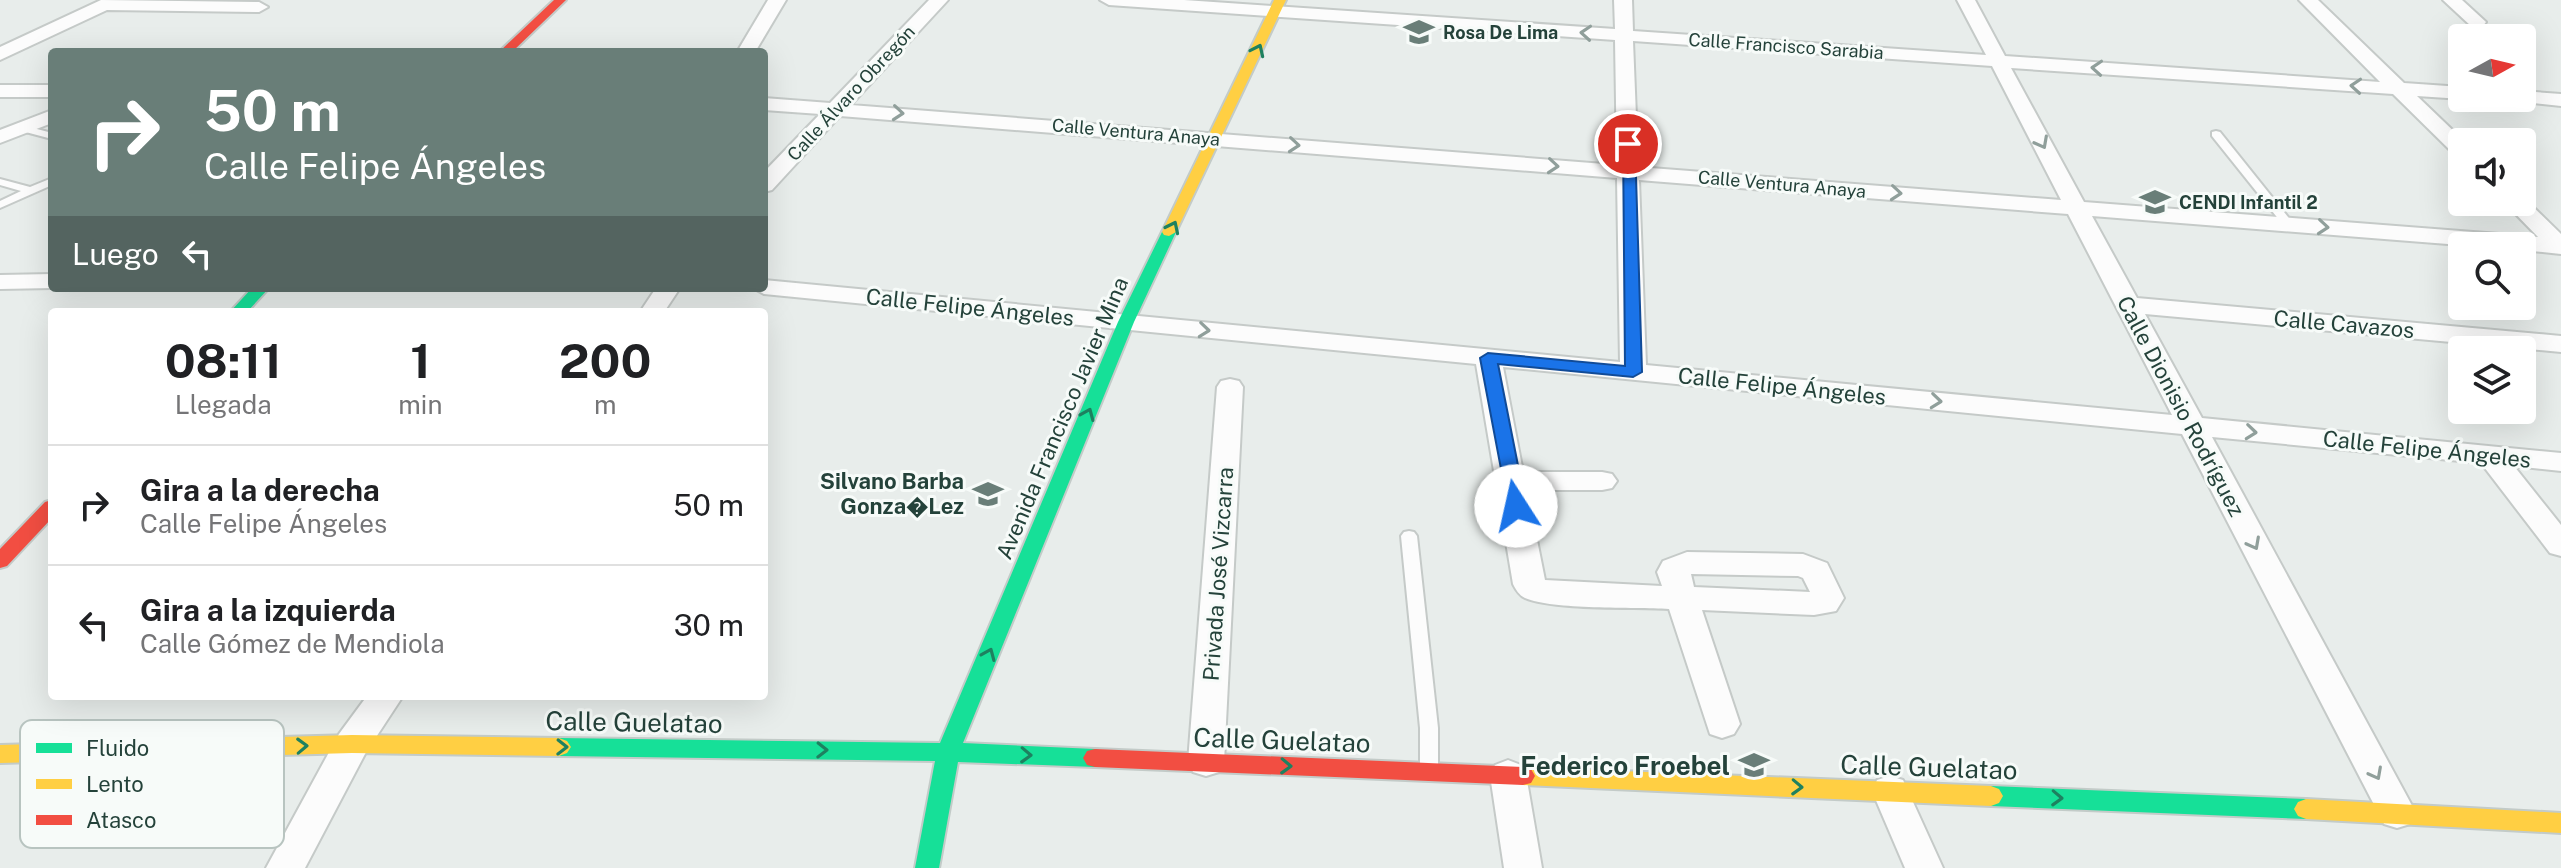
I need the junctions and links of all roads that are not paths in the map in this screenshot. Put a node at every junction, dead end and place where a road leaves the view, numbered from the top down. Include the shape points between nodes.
1 (560, 0) edge
2 (777, 0) edge
3 (939, 0) edge
4 (1109, 0) edge
5 (1623, 0) edge
6 (1966, 0) edge
7 (2308, 0) edge
8 (2452, 0) edge
9 (109, 3) edge
10 (1200, 3) edge
11 (1278, 6) edge
12 (259, 7) dead end
13 (2477, 22) dead end
14 (1624, 35) junction
15 (509, 48) edge
16 (748, 48) edge
17 (6, 49) edge
18 (1998, 61) junction
19 (2398, 89) junction
20 (0, 91) edge
21 (48, 91) edge
22 (2448, 92) edge
23 (2536, 98) edge
24 (2561, 100) edge
25 (768, 104) edge
26 (837, 108) junction
27 (48, 118) edge
28 (22, 128) junction
29 (2216, 134) dead end
30 (48, 135) edge
31 (0, 137) edge
32 (2448, 137) edge
33 (1217, 139) junction
34 (1629, 172) junction
35 (768, 181) edge
36 (0, 182) edge
37 (48, 183) edge
38 (33, 191) junction
39 (0, 205) edge
40 (2076, 208) junction
41 (2529, 216) edge
42 (2288, 224) junction
43 (2561, 247) edge
44 (48, 281) edge
45 (0, 282) edge
46 (768, 287) edge
47 (257, 292) edge
48 (2127, 305) junction
49 (242, 308) edge
50 (1126, 322) junction
51 (2561, 344) edge
52 (1488, 358) junction
53 (1633, 372) junction
54 (1230, 387) dead end
55 (2192, 426) junction
56 (2490, 455) junction
57 (2561, 462) edge
58 (1511, 481) junction
59 (1602, 481) dead end
60 (48, 510) edge
61 (1409, 536) dead end
62 (2561, 546) edge
63 (6, 548) edge
64 (383, 700) edge
65 (1722, 724) dead end
66 (352, 744) junction
67 (284, 746) edge
68 (948, 752) junction
69 (20, 753) edge
70 (0, 754) edge
71 (1206, 762) junction
72 (1429, 772) junction
73 (1508, 775) junction
74 (1890, 791) junction
75 (2397, 813) junction
76 (2561, 823) edge
77 (285, 868) edge
78 (927, 868) edge
79 (1523, 868) edge
80 (1924, 868) edge

1 - 15 street
2 - 16 street
3 - 26 street, Calle Álvaro Obregón
4 - 10 street, Calle Francisco Sarabia
5 - 14 street
6 - 18 street, Calle Dionisio Rodríguez
7 - 19 street
8 - 13 street
9 - 12 street
9 - 17 street
10 - 11 street, Calle Francisco Sarabia
14 -> 11 street, Calle Francisco Sarabia
33 -> 11 street, Avenida Francisco Javier Mina
14 - 18 street, Calle Francisco Sarabia
14 - 34 street
19 -> 18 street, Calle Francisco Sarabia
18 -> 40 street, Calle Dionisio Rodríguez
19 - 22 street, Calle Francisco Sarabia
19 - 32 street
20 - 21 street
23 - 24 street
25 - 26 street, Calle Ventura Anaya
26 -> 33 street, Calle Ventura Anaya
26 - 35 street, Calle Álvaro Obregón
27 - 28 street
28 - 30 lane
28 - 31 street
29 - 42 lane
33 -> 34 street, Calle Ventura Anaya
50 -> 33 street, Avenida Francisco Javier Mina
34 -> 40 street, Calle Ventura Anaya
34 - 53 street
36 - 38 lane
37 - 38 lane
38 - 39 lane
40 - 42 street, Calle Ventura Anaya
40 - 48 street, Calle Dionisio Rodríguez
41 - 43 street
42 -> 43 street, Calle Ventura Anaya
44 - 45 street
46 - 50 street, Calle Felipe Ángeles
47 - 49 street
48 - 51 street, Calle Cavazos
48 - 55 street, Calle Dionisio Rodríguez
50 -> 52 street, Calle Felipe Ángeles
68 -> 50 street, Avenida Francisco Javier Mina
52 - 53 street, Calle Felipe Ángeles
52 - 58 street
53 -> 55 street, Calle Felipe Ángeles
54 - 71 street, Privada José Vizcarra
55 -> 56 street, Calle Felipe Ángeles
55 -> 75 street, Calle Dionisio Rodríguez
56 - 57 street, Calle Felipe Ángeles
56 - 62 street
58 - 59 street
58 - 65 street via 1529,584 1534,589 1683,597
60 - 63 street
61 - 72 lane
64 - 66 street
67 -> 66 street, Calle Guelatao
66 -> 68 street, Calle Guelatao
66 - 77 street
68 -> 71 street, Calle Guelatao
68 - 78 street, Avenida Francisco Javier Mina
70 -> 69 street, Calle Guelatao
71 -> 72 street, Calle Guelatao
72 - 73 street, Calle Guelatao
73 -> 74 street, Calle Guelatao
73 - 79 street
74 -> 75 street, Calle Guelatao
74 - 80 street
75 - 76 street, Calle Guelatao

